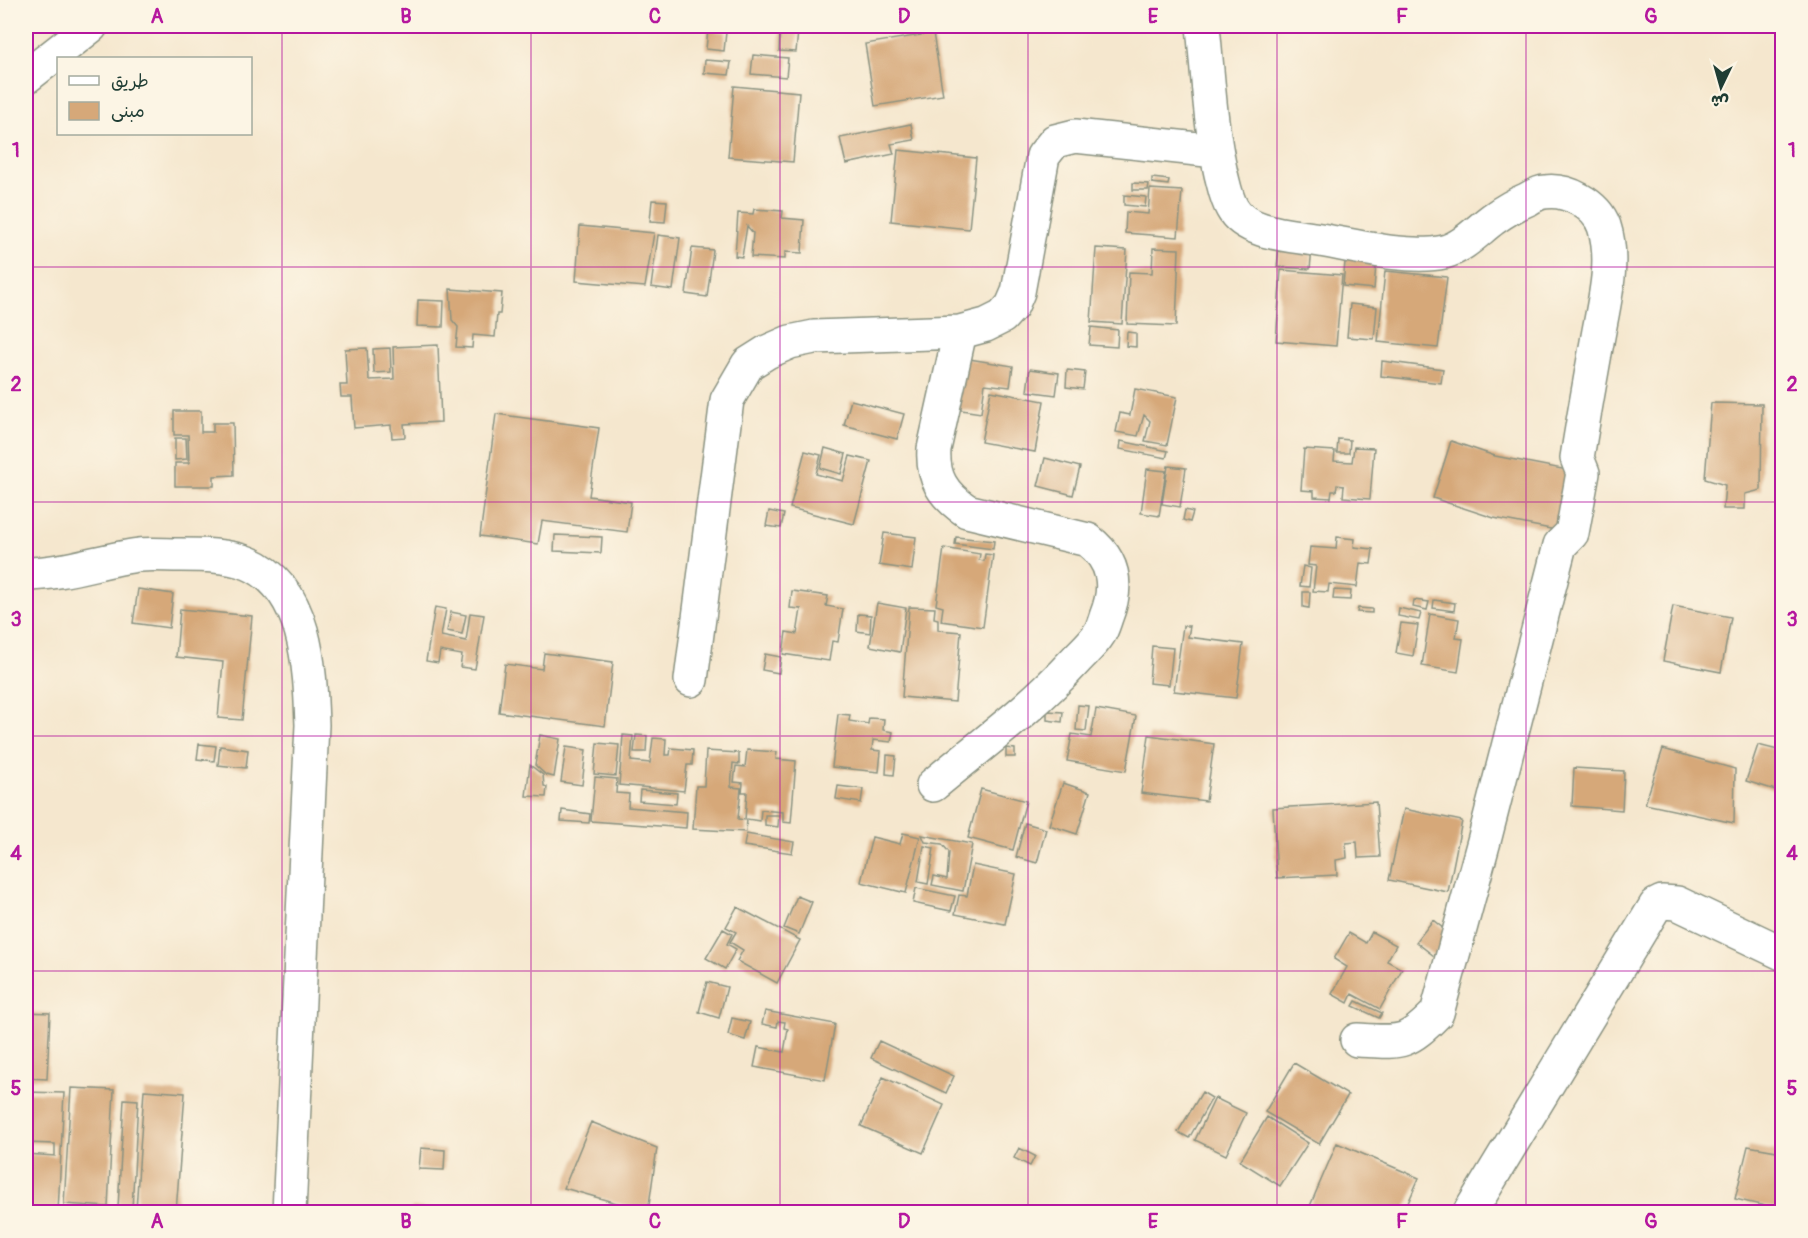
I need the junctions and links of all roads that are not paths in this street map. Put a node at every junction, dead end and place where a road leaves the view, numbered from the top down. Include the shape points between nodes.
1 (91, 26) edge
2 (1203, 26) edge
3 (26, 77) edge
4 (1216, 151) junction
5 (960, 332) junction
6 (26, 574) edge
7 (691, 680) dead end
8 (933, 785) dead end
9 (1782, 953) edge
10 (1357, 1040) dead end
11 (289, 1212) edge
12 (1470, 1212) edge

1 - 3 street
2 - 4 street
4 - 5 street via 1075,136 1055,141 1043,156 1022,279 1012,306 986,325
4 - 10 street via 1232,210 1257,228 1275,233 1380,250 1421,254 1446,251 1519,203 1544,192 1561,192 1577,197 1590,208 1603,223 1608,246 1607,282 1577,458 1583,473 1572,533 1560,545 1437,1013 1418,1032 1398,1042
5 - 7 street via 814,337 790,342 748,364 727,400
5 - 8 street via 934,450 933,465 944,491 967,511 1088,540 1107,560 1113,588 1099,635 1049,690
6 - 11 street via 49,574 139,555 228,558 264,572 278,584 295,614 311,681 312,725
9 - 12 street via 1677,903 1656,905

